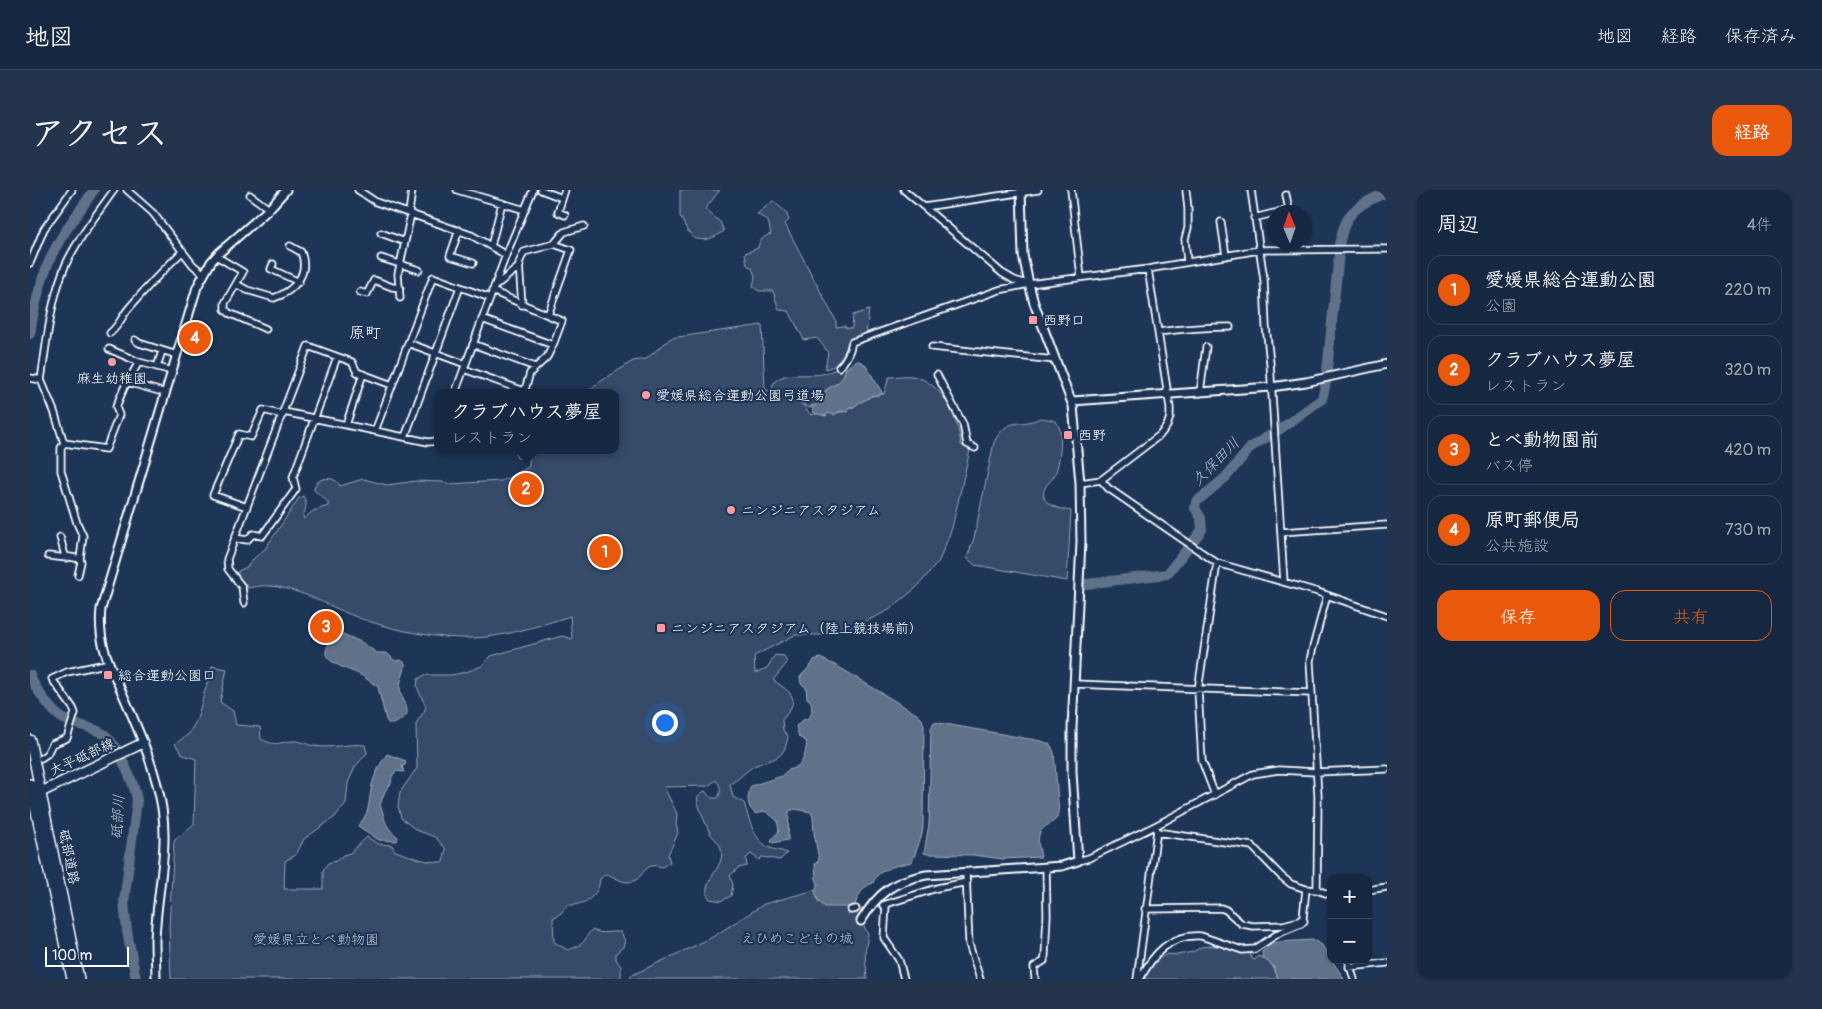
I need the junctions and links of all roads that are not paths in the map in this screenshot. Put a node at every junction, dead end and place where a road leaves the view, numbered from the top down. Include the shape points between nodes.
1 (72, 190) edge
2 (114, 190) edge
3 (127, 190) edge
4 (286, 190) edge
5 (359, 190) edge
6 (412, 190) edge
7 (457, 190) edge
8 (533, 190) edge
9 (540, 190) edge
10 (565, 190) edge
11 (904, 190) edge
12 (1038, 190) edge
13 (1071, 190) edge
14 (1186, 190) edge
15 (1251, 190) edge
16 (1021, 191) edge
17 (250, 195) dead end
18 (1286, 195) dead end
19 (562, 198) junction
20 (502, 203) junction
21 (1288, 205) edge
22 (924, 207) junction
23 (270, 209) junction
24 (525, 210) junction
25 (410, 213) junction
26 (565, 215) dead end
27 (1267, 215) edge
28 (1254, 218) junction
29 (1221, 222) dead end
30 (584, 226) dead end
31 (458, 230) junction
32 (381, 233) dead end
33 (405, 242) junction
34 (554, 244) junction
35 (290, 246) dead end
36 (491, 246) junction
37 (1387, 249) edge
38 (1259, 250) junction
39 (183, 251) junction
40 (506, 254) junction
41 (216, 256) junction
42 (1226, 256) junction
43 (381, 258) dead end
44 (473, 262) dead end
45 (1187, 262) junction
46 (30, 263) edge
47 (273, 264) dead end
48 (400, 264) junction
49 (520, 266) junction
50 (1148, 269) junction
51 (419, 270) dead end
52 (204, 274) junction
53 (1081, 277) junction
54 (299, 282) junction
55 (236, 284) junction
56 (1029, 284) junction
57 (460, 287) junction
58 (400, 288) junction
59 (360, 292) dead end
60 (492, 292) junction
61 (400, 298) dead end
62 (522, 305) junction
63 (548, 315) junction
64 (482, 319) junction
65 (1230, 327) dead end
66 (266, 328) dead end
67 (1158, 332) junction
68 (110, 333) dead end
69 (135, 340) dead end
70 (408, 343) junction
71 (473, 344) junction
72 (554, 345) junction
73 (932, 347) dead end
74 (1206, 347) dead end
75 (110, 349) dead end
76 (162, 351) junction
77 (436, 353) junction
78 (177, 355) junction
79 (337, 357) junction
80 (1055, 360) junction
81 (139, 362) junction
82 (1387, 364) edge
83 (464, 366) junction
84 (158, 367) junction
85 (536, 367) junction
86 (839, 367) dead end
87 (172, 371) junction
88 (363, 374) junction
89 (937, 375) dead end
90 (30, 378) edge
91 (40, 380) junction
92 (127, 382) junction
93 (392, 385) junction
94 (1271, 387) junction
95 (456, 389) edge
96 (517, 389) edge
97 (525, 389) edge
98 (166, 393) junction
99 (1200, 393) junction
100 (1168, 395) junction
101 (1073, 404) junction
102 (283, 414) junction
103 (314, 418) junction
104 (346, 425) junction
105 (375, 431) junction
106 (405, 437) junction
107 (434, 441) edge
108 (64, 443) junction
109 (975, 448) dead end
110 (1101, 480) junction
111 (1080, 483) junction
112 (247, 508) junction
113 (1387, 525) edge
114 (1281, 532) junction
115 (60, 537) dead end
116 (235, 538) junction
117 (48, 556) dead end
118 (67, 558) junction
119 (80, 558) junction
120 (1217, 563) junction
121 (78, 575) dead end
122 (1284, 582) junction
123 (1327, 595) junction
124 (244, 603) dead end
125 (1387, 616) edge
126 (110, 663) junction
127 (1074, 684) junction
128 (1198, 690) junction
129 (1311, 693) junction
130 (30, 740) edge
131 (143, 743) junction
132 (41, 758) dead end
133 (1387, 770) edge
134 (1316, 772) junction
135 (30, 784) edge
136 (42, 792) junction
137 (1215, 795) junction
138 (31, 797) edge
139 (1157, 829) junction
140 (1078, 861) junction
141 (1046, 867) junction
142 (966, 873) junction
143 (967, 882) junction
144 (1387, 887) edge
145 (1306, 889) junction
146 (1372, 889) edge
147 (1317, 890) junction
148 (1327, 894) edge
149 (1145, 909) junction
150 (1302, 919) junction
151 (861, 921) dead end
152 (1372, 963) edge
153 (1387, 963) edge
154 (1348, 964) edge
155 (72, 979) edge
156 (79, 979) edge
157 (156, 979) edge
158 (904, 979) edge
159 (980, 979) edge
160 (1035, 979) edge
161 (1138, 979) edge
162 (1354, 979) edge

1 - 46 street via 44,229
2 - 91 street via 81,236 61,277
3 - 39 street via 150,209
4 - 23 street
5 - 25 street via 376,202
6 - 25 street
7 - 20 street
8 - 24 street
9 - 19 street
10 - 19 street
11 - 22 street
12 - 16 street
13 - 53 street
14 - 45 street
15 - 28 street
16 - 22 street
16 - 56 street via 1023,254
17 - 23 street
18 - 21 street
19 - 26 street via 558,212
20 - 24 street
20 - 36 street
22 - 56 street via 1002,273
23 - 41 street
24 - 40 street
25 - 31 street
25 - 33 street
27 - 28 street
28 - 38 street
29 - 42 street
30 - 34 street via 564,232
31 - 36 street
31 - 44 street via 450,256
32 - 33 street
33 - 48 street
34 - 49 street via 524,252
34 - 63 street via 570,250
35 - 54 street via 302,255 303,269
36 - 40 street
37 - 38 street
38 - 42 street
38 - 94 street
39 - 52 street
39 - 68 street via 157,276
40 - 60 street
41 - 52 street
41 - 55 street via 242,272
42 - 45 street
43 - 48 street
45 - 50 street
47 - 54 street via 271,269
48 - 51 street
48 - 58 street
49 - 60 street
49 - 62 street
50 - 53 street
50 - 67 street
52 - 78 street
53 - 56 street
54 - 55 street via 274,298
55 - 66 street via 225,302 225,309
56 - 80 street
56 - 86 street via 999,290 852,342 844,363
57 - 60 street
57 - 70 street via 433,277
57 - 77 street
58 - 59 street via 374,280 367,294
58 - 61 street
60 - 62 street
60 - 64 street
62 - 63 street
63 - 72 street via 562,320
64 - 71 street
64 - 72 street
65 - 67 street
67 - 100 street
69 - 76 street
70 - 77 street
70 - 93 street
71 - 83 street
71 - 85 street
72 - 85 street
73 - 80 street
74 - 99 street
75 - 81 street
76 - 78 street
76 - 84 street
77 - 83 street
77 - 106 street
78 - 87 street
79 - 88 street via 352,362 357,372
79 - 102 street via 308,346
79 - 103 street
80 - 101 street
81 - 84 street
81 - 92 street
82 - 94 street
83 - 95 street
83 - 96 street
84 - 87 street
85 - 97 street via 530,373
87 - 98 street
88 - 93 street
88 - 104 street
89 - 109 street via 963,424 967,444
90 - 91 street
91 - 108 street
92 - 98 street
92 - 108 street via 116,407 119,414 106,449
93 - 105 street
94 - 99 street
94 - 114 street
98 - 126 street via 101,609 102,642
99 - 100 street
100 - 101 street
100 - 110 street via 1170,417 1160,435
101 - 111 street
102 - 103 street
102 - 112 street
102 - 112 street via 263,410 251,437 240,434 213,495
103 - 104 street
103 - 116 street via 292,477 296,489 262,536 253,534 247,540
104 - 105 street
105 - 106 street
106 - 107 street
108 - 119 street via 61,471 83,536
110 - 111 street
110 - 120 street
111 - 127 street via 1081,542
112 - 116 street
113 - 114 street
114 - 122 street
115 - 118 street
116 - 124 street via 227,565 242,587
117 - 118 street
118 - 119 street
119 - 121 street
120 - 122 street
120 - 128 street
122 - 123 street
123 - 125 street
123 - 129 street via 1312,651
126 - 131 street
126 - 132 street via 67,672 52,679 75,713 67,738 52,744
127 - 128 street
127 - 140 street via 1072,772
128 - 129 street
128 - 137 street via 1202,762
129 - 134 street
130 - 136 main road, 砥部道路
131 - 136 main road, 大平砥部線
131 - 157 street via 162,809 163,852 155,941
133 - 134 street
134 - 137 street via 1280,770 1253,774
134 - 147 street
135 - 138 main road, 砥部道路
136 - 138 main road, 大平砥部線
136 - 156 main road, 砥部道路
137 - 139 street
138 - 155 main road, 砥部道路
139 - 140 street
139 - 145 street via 1252,846 1291,884
139 - 149 street
140 - 141 street
141 - 142 street
141 - 160 street via 1045,956 1044,961 1034,966
142 - 143 street
142 - 151 street via 926,876 896,884 882,894
143 - 158 street via 885,905 884,938 899,960
143 - 159 street via 969,944
144 - 146 street
145 - 147 street
145 - 150 street
147 - 148 street
149 - 150 street via 1221,908 1242,924 1253,926 1283,925
149 - 161 street
150 - 161 street via 1301,924 1279,933 1255,950 1242,950 1194,935 1177,940 1153,957
152 - 153 street
154 - 162 street

